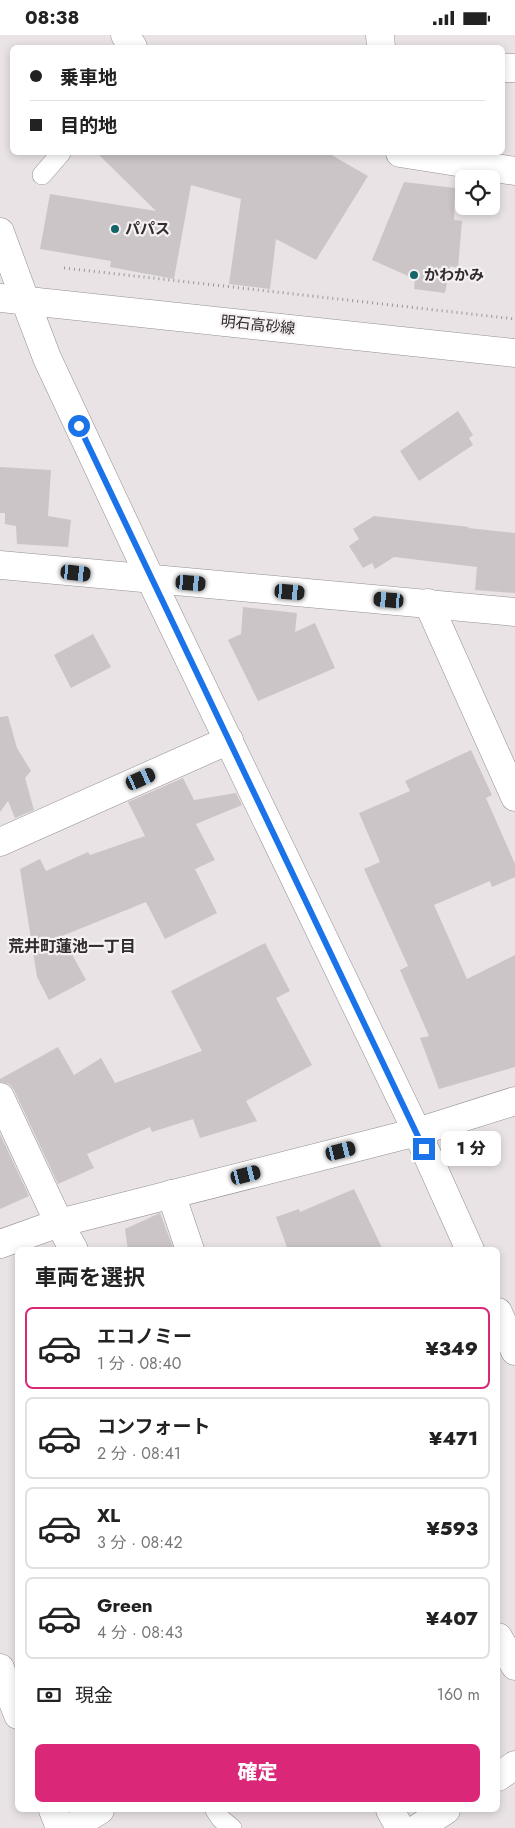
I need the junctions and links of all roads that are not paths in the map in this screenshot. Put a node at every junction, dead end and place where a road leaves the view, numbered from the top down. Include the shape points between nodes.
1 (59, 155) edge
2 (413, 155) edge
3 (515, 171) edge
4 (42, 175) dead end
5 (0, 232) edge
6 (12, 299) edge
7 (515, 353) edge
8 (0, 565) edge
9 (151, 580) junction
10 (428, 603) junction
11 (515, 612) edge
12 (229, 740) junction
13 (515, 797) edge
14 (0, 842) edge
15 (0, 1097) edge
16 (515, 1101) edge
17 (416, 1132) junction
18 (171, 1194) junction
19 (59, 1223) junction
20 (0, 1244) edge
21 (72, 1247) edge
22 (189, 1247) edge
23 (469, 1247) edge
24 (500, 1317) edge
25 (515, 1351) edge
26 (500, 1641) edge
27 (515, 1667) edge
28 (0, 1668) edge
29 (15, 1707) edge
30 (515, 1765) edge
31 (500, 1776) edge
32 (54, 1812) edge
33 (97, 1812) edge
34 (216, 1812) edge
35 (391, 1812) edge
36 (443, 1812) edge
37 (60, 1828) edge
38 (71, 1828) edge
39 (232, 1828) edge
40 (400, 1828) edge
41 (418, 1828) edge

1 - 4 lane
2 - 3 street
5 - 6 street
6 - 7 street, 明石高砂線
6 - 9 street via 47,357
8 - 9 street
9 - 10 street
9 - 12 street
10 - 11 street
10 - 13 street
12 - 14 street
12 - 17 street
15 - 19 street
16 - 17 street
17 - 18 street
17 - 23 street
18 - 19 street
18 - 22 street
19 - 20 street
19 - 21 street
24 - 25 street
26 - 27 street
28 - 29 street
30 - 31 street
32 - 37 street
33 - 38 street
34 - 39 lane
35 - 40 street
36 - 41 street

